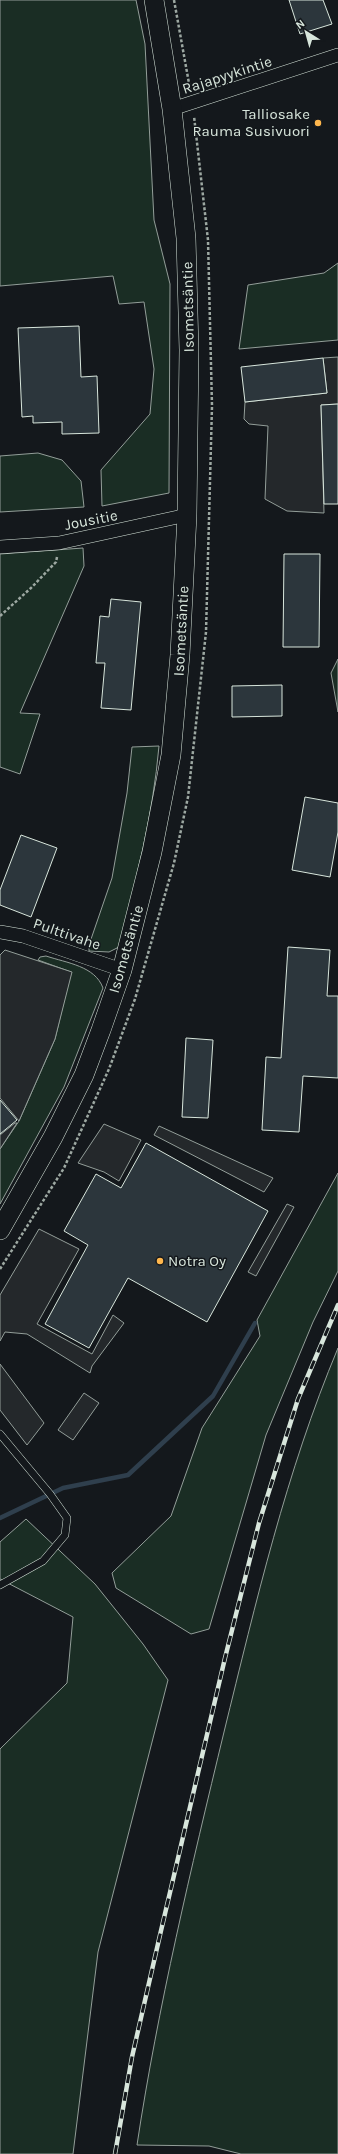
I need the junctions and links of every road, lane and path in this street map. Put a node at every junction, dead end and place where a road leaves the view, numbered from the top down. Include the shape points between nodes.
1 (154, 0) edge
2 (338, 55) edge
3 (172, 109) junction
4 (187, 515) junction
5 (60, 543) junction
6 (0, 547) edge
7 (0, 616) edge
8 (0, 932) edge
9 (122, 970) junction
10 (0, 1230) edge
11 (0, 1434) edge
12 (0, 1584) edge

1 - 3 main road, Isometsäntie
2 - 3 street, Rajapyykintie
3 - 4 main road, Isometsäntie via 186,238 189,350
4 - 5 street, Jousitie
4 - 9 main road, Isometsäntie via 180,655 171,755 152,852
5 - 6 street, Jousitie
5 - 7 path via 56,562
8 - 9 street, Pulttivahe via 23,936
9 - 10 main road, Isometsäntie via 84,1075 53,1137
11 - 12 lane via 67,1518 65,1535 43,1561

